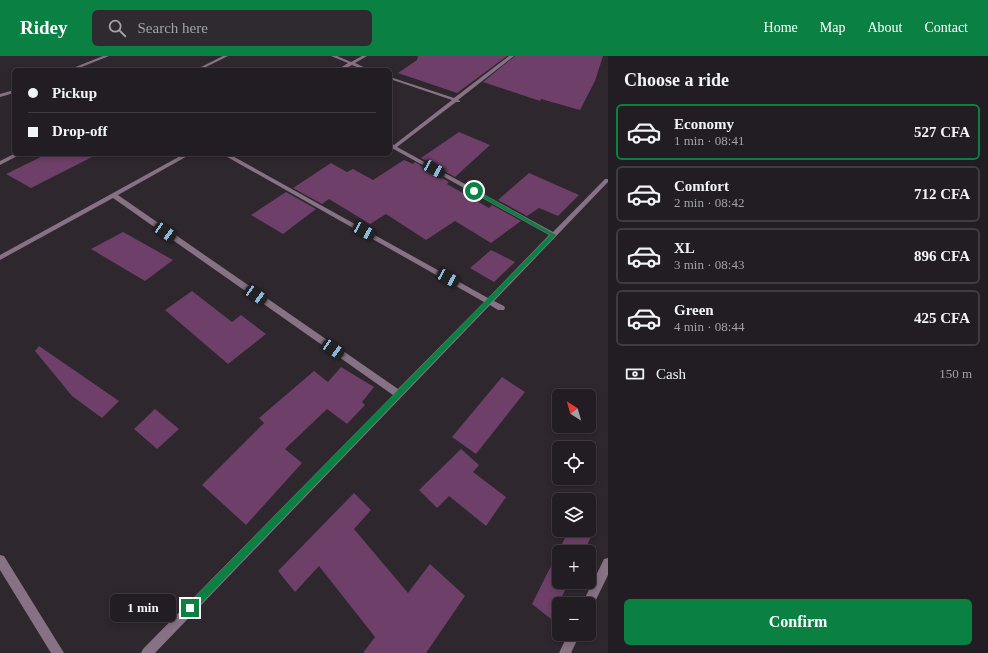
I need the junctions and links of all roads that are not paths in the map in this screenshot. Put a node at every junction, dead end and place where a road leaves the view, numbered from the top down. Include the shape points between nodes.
1 (107, 56) edge
2 (226, 56) edge
3 (333, 56) edge
4 (365, 56) edge
5 (512, 56) edge
6 (350, 64) junction
7 (75, 68) edge
8 (201, 68) edge
9 (343, 68) edge
10 (362, 68) edge
11 (392, 79) edge
12 (12, 92) edge
13 (0, 96) edge
14 (457, 101) junction
15 (392, 146) edge
16 (14, 156) edge
17 (184, 156) edge
18 (229, 156) edge
19 (0, 163) edge
20 (607, 180) dead end
21 (113, 195) junction
22 (554, 235) junction
23 (0, 258) edge
24 (489, 301) junction
25 (501, 308) dead end
26 (398, 394) junction
27 (0, 560) edge
28 (608, 563) edge
29 (591, 597) edge
30 (571, 641) edge
31 (58, 653) edge
32 (147, 653) edge
33 (565, 653) edge

1 - 7 street
2 - 8 street
3 - 6 street
4 - 6 street
5 - 14 street
6 - 9 street
6 - 10 street
11 - 14 street
12 - 13 street
14 - 15 street
15 - 22 street
16 - 19 street
17 - 21 street
18 - 24 street
20 - 22 street
21 - 23 street
21 - 26 street
22 - 24 street
24 - 25 street
24 - 26 street
26 - 32 street
27 - 31 street
28 - 29 street
30 - 33 street

